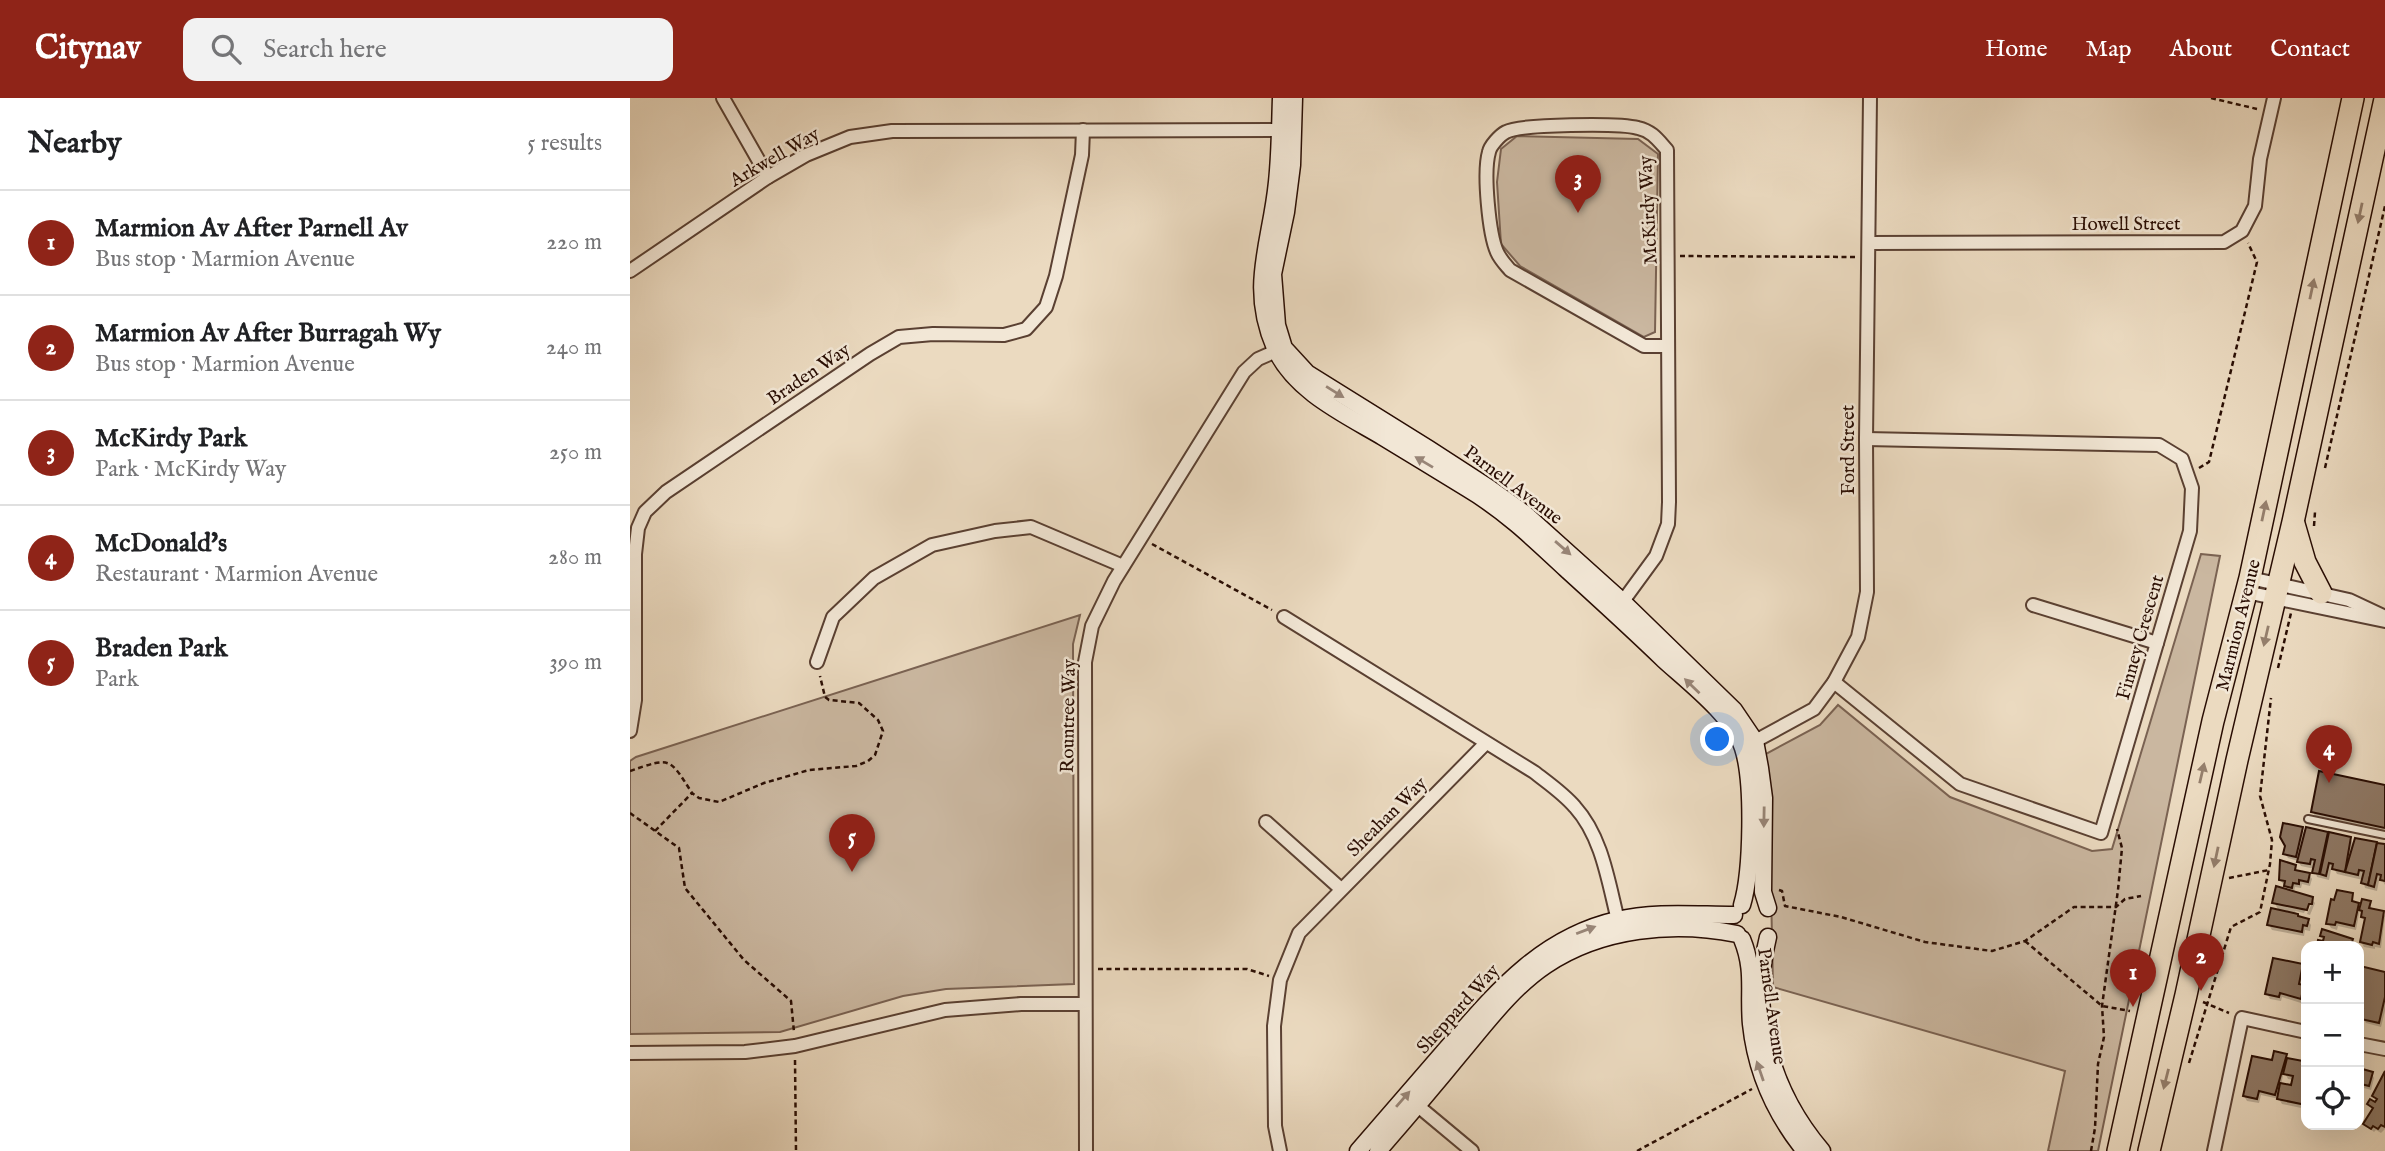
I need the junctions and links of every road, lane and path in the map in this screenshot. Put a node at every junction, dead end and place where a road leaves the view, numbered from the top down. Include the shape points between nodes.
1 (723, 98) edge
2 (1281, 98) edge
3 (1294, 98) edge
4 (1870, 98) edge
5 (2211, 98) edge
6 (2274, 98) edge
7 (2353, 98) edge
8 (2385, 99) edge
9 (2271, 112) junction
10 (1083, 130) junction
11 (1286, 130) junction
12 (768, 177) junction
13 (2385, 206) edge
14 (2242, 231) junction
15 (1869, 243) junction
16 (1670, 256) junction
17 (1869, 257) junction
18 (630, 271) edge
19 (1668, 346) junction
20 (1280, 349) junction
21 (1866, 439) junction
22 (2324, 472) dead end
23 (2187, 474) junction
24 (2315, 512) dead end
25 (2293, 522) junction
26 (2314, 532) dead end
27 (1140, 537) junction
28 (1123, 566) junction
29 (2248, 585) junction
30 (2321, 593) junction
31 (2282, 595) junction
32 (2033, 605) dead end
33 (1619, 607) junction
34 (1284, 617) joint
35 (2385, 619) edge
36 (2157, 643) junction
37 (817, 662) joint
38 (2277, 672) dead end
39 (1834, 682) junction
40 (2272, 693) dead end
41 (630, 730) edge
42 (1486, 743) junction
43 (1749, 744) junction
44 (630, 771) edge
45 (692, 793) junction
46 (630, 813) edge
47 (2106, 816) junction
48 (636, 817) junction
49 (2308, 819) dead end
50 (632, 822) edge
51 (1266, 822) dead end
52 (655, 831) junction
53 (2385, 835) edge
54 (2269, 870) junction
55 (2229, 878) dead end
56 (1341, 889) junction
57 (1763, 889) junction
58 (2141, 896) dead end
59 (2116, 906) junction
60 (1768, 908) junction
61 (1738, 910) junction
62 (1619, 926) junction
63 (1739, 937) junction
64 (1768, 937) junction
65 (2025, 942) junction
66 (1084, 969) junction
67 (1280, 980) junction
68 (2186, 995) junction
69 (1084, 1004) junction
70 (2209, 1004) junction
71 (2102, 1006) junction
72 (2148, 1015) junction
73 (2242, 1018) junction
74 (2301, 1031) edge
75 (2364, 1045) edge
76 (795, 1046) junction
77 (2385, 1049) edge
78 (630, 1053) edge
79 (2189, 1063) dead end
80 (1765, 1083) junction
81 (1418, 1105) junction
82 (796, 1151) edge
83 (1086, 1151) edge
84 (1280, 1151) edge
85 (1358, 1151) edge
86 (1378, 1151) edge
87 (1472, 1151) edge
88 (1637, 1151) edge
89 (1805, 1151) edge
90 (1822, 1151) edge
91 (2091, 1151) edge
92 (2118, 1151) edge
93 (2149, 1151) edge
94 (2214, 1151) edge

1 - 12 street
2 - 11 street, Parnell Avenue
3 - 11 street, Parnell Avenue
4 - 15 street, Ford Street
5 - 9 path
6 - 9 street
29 -> 7 highway, Marmion Avenue
8 -> 25 highway, Marmion Avenue
9 - 14 street via 2255,206
10 - 11 street, Arkwell Way
10 - 12 street, Arkwell Way via 892,131 850,136
10 - 41 street, Braden Way via 1082,155 1056,276 1046,307 1026,329 1004,335 899,337 666,492 645,512 635,554 635,700
11 - 20 street, Parnell Avenue via 1261,290 1265,322
12 - 18 street, Arkwell Way
13 - 22 path
14 - 15 street, Howell Street via 2224,242
14 - 23 path via 2257,262 2209,462
15 - 17 street, Ford Street
16 - 17 path
16 - 19 street, McKirdy Way
16 - 19 street, McKirdy Way via 1667,150 1651,133 1636,127 1532,127 1504,133 1489,150 1490,233 1510,270 1644,346
17 - 21 street, Ford Street
19 - 33 street, McKirdy Way via 1668,524 1656,556
20 - 27 street, Rountree Way via 1244,372
20 - 33 street, Parnell Avenue via 1296,380 1317,396 1479,495
21 - 23 street via 2159,445 2182,459
21 - 39 street, Ford Street via 1867,592 1858,637
23 - 36 street, Finney Crescent via 2192,488 2190,531
24 - 26 path
25 - 30 highway via 2305,562
25 - 31 highway, Marmion Avenue
27 - 28 street, Rountree Way
27 - 34 path
28 - 37 street via 1031,527 932,545 874,578 833,617
28 - 66 street, Rountree Way via 1093,626 1085,662
29 - 31 street
72 -> 29 highway, Marmion Avenue
30 - 31 street
30 - 35 street via 2349,600
31 - 35 street
31 - 38 path via 2283,653
31 -> 68 highway, Marmion Avenue via 2236,761
32 - 36 street
33 - 43 street, Parnell Avenue
34 - 42 street
36 - 47 street, Finney Crescent
37 - 45 path via 825,697 859,703 878,720 883,731 875,755 856,766 810,770 764,783 719,802
39 - 43 street, Ford Street via 1814,709
39 - 47 street via 1961,784 2101,833
40 - 54 path via 2260,796 2272,839
42 - 56 street, Sheahan Way
42 - 62 street via 1534,772 1577,809 1599,849
43 -> 57 street, Parnell Avenue via 1764,798
43 - 61 street, Parnell Avenue via 1749,873
44 - 45 path via 668,761
45 - 52 path
46 - 48 path
47 - 59 path via 2117,828 2122,848
48 - 50 path
48 - 52 path
49 - 53 lane
51 - 56 street
52 - 76 path via 679,848 685,888 744,960 791,1001
54 - 55 path
54 - 70 path via 2260,912 2231,927
56 - 67 street, Sheahan Way via 1299,933
57 - 60 street, Parnell Avenue
57 - 65 path via 1782,891 1785,906 1841,917 1925,943 1992,951
58 - 59 path
59 - 65 path via 2074,906
59 - 71 path
60 - 61 street via 1758,902
60 - 64 street, Parnell Avenue via 1774,926
61 - 62 street, Sheppard Way via 1640,916
61 - 63 street, Parnell Avenue via 1734,928
62 - 63 street, Sheppard Way via 1688,928
62 - 81 street, Sheppard Way via 1544,966 1518,989
85 -> 62 street, Sheppard Way via 1503,984 1573,935
63 - 64 street, Parnell Avenue via 1755,943
80 -> 63 street, Parnell Avenue via 1751,1022 1750,962
64 - 90 street, Parnell Avenue via 1762,1001 1768,1047 1782,1092
65 - 71 path
66 - 67 path via 1247,969
66 - 69 street, Rountree Way
67 - 84 street, Sheahan Way via 1274,1039 1275,1126
68 - 70 path
68 -> 93 highway, Marmion Avenue
69 - 76 street via 945,1010
69 - 83 street, Rountree Way
70 - 73 path
70 - 79 path
71 - 72 path
71 - 91 path via 2104,1037
72 - 92 highway, Marmion Avenue
73 - 74 street
73 - 94 street
75 - 77 street
76 - 78 street via 745,1052
76 - 82 path
80 - 88 path
80 - 89 street, Parnell Avenue via 1779,1116
81 - 86 street, Sheppard Way
81 - 87 street

